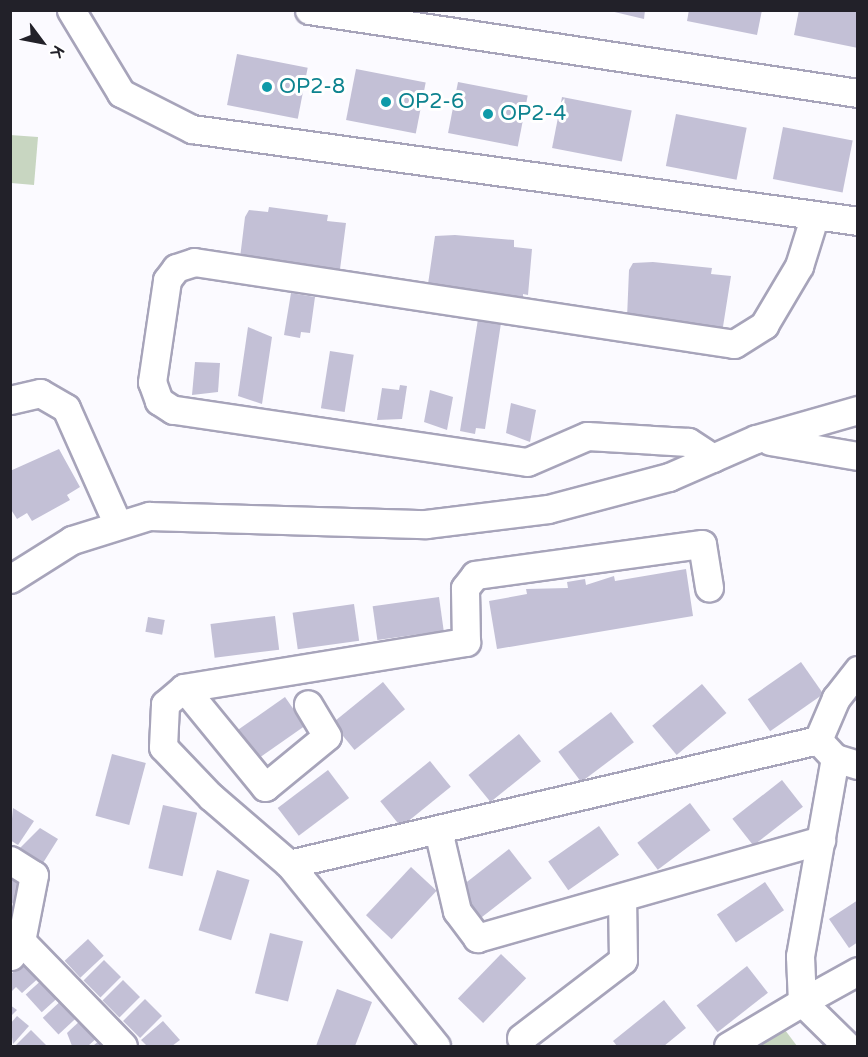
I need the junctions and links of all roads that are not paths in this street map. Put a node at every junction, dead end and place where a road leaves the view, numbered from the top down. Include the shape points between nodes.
1 (71, 10) edge
2 (309, 10) edge
3 (858, 93) edge
4 (815, 215) junction
5 (858, 221) edge
6 (10, 400) edge
7 (858, 410) edge
8 (756, 439) junction
9 (858, 456) edge
10 (713, 458) junction
11 (118, 525) junction
12 (10, 579) edge
13 (709, 587) dead end
14 (858, 670) edge
15 (184, 688) junction
16 (308, 704) dead end
17 (837, 755) edge
18 (438, 830) junction
19 (821, 840) junction
20 (10, 860) edge
21 (289, 864) junction
22 (622, 898) junction
23 (16, 949) edge
24 (858, 971) edge
25 (802, 1002) junction
26 (521, 1038) dead end
27 (123, 1047) edge
28 (436, 1047) edge
29 (728, 1047) edge
30 (847, 1047) edge

1 - 4 street via 121,93 192,129
2 - 3 street
4 - 5 street
4 - 10 street via 799,266 764,325 750,338 725,345 194,262 176,268 166,280 152,382 159,402 173,410 526,462 587,436 688,442
6 - 11 street via 40,393 66,408
7 - 8 street
8 - 9 street
8 - 10 street
10 - 11 street via 669,477 548,509 426,524 149,516
11 - 12 street via 72,540
13 - 15 street via 702,544 476,575 465,588 466,642
14 - 17 street via 836,698
15 - 16 street via 265,787 327,736
15 - 21 street via 165,704 163,747
17 - 18 street
17 - 19 street
18 - 21 street
18 - 22 street via 457,911 477,938
19 - 22 street
19 - 25 street via 800,956
20 - 23 street via 34,875
21 - 28 street
22 - 26 street via 623,960
23 - 27 street
24 - 25 street
25 - 29 street
25 - 30 street

